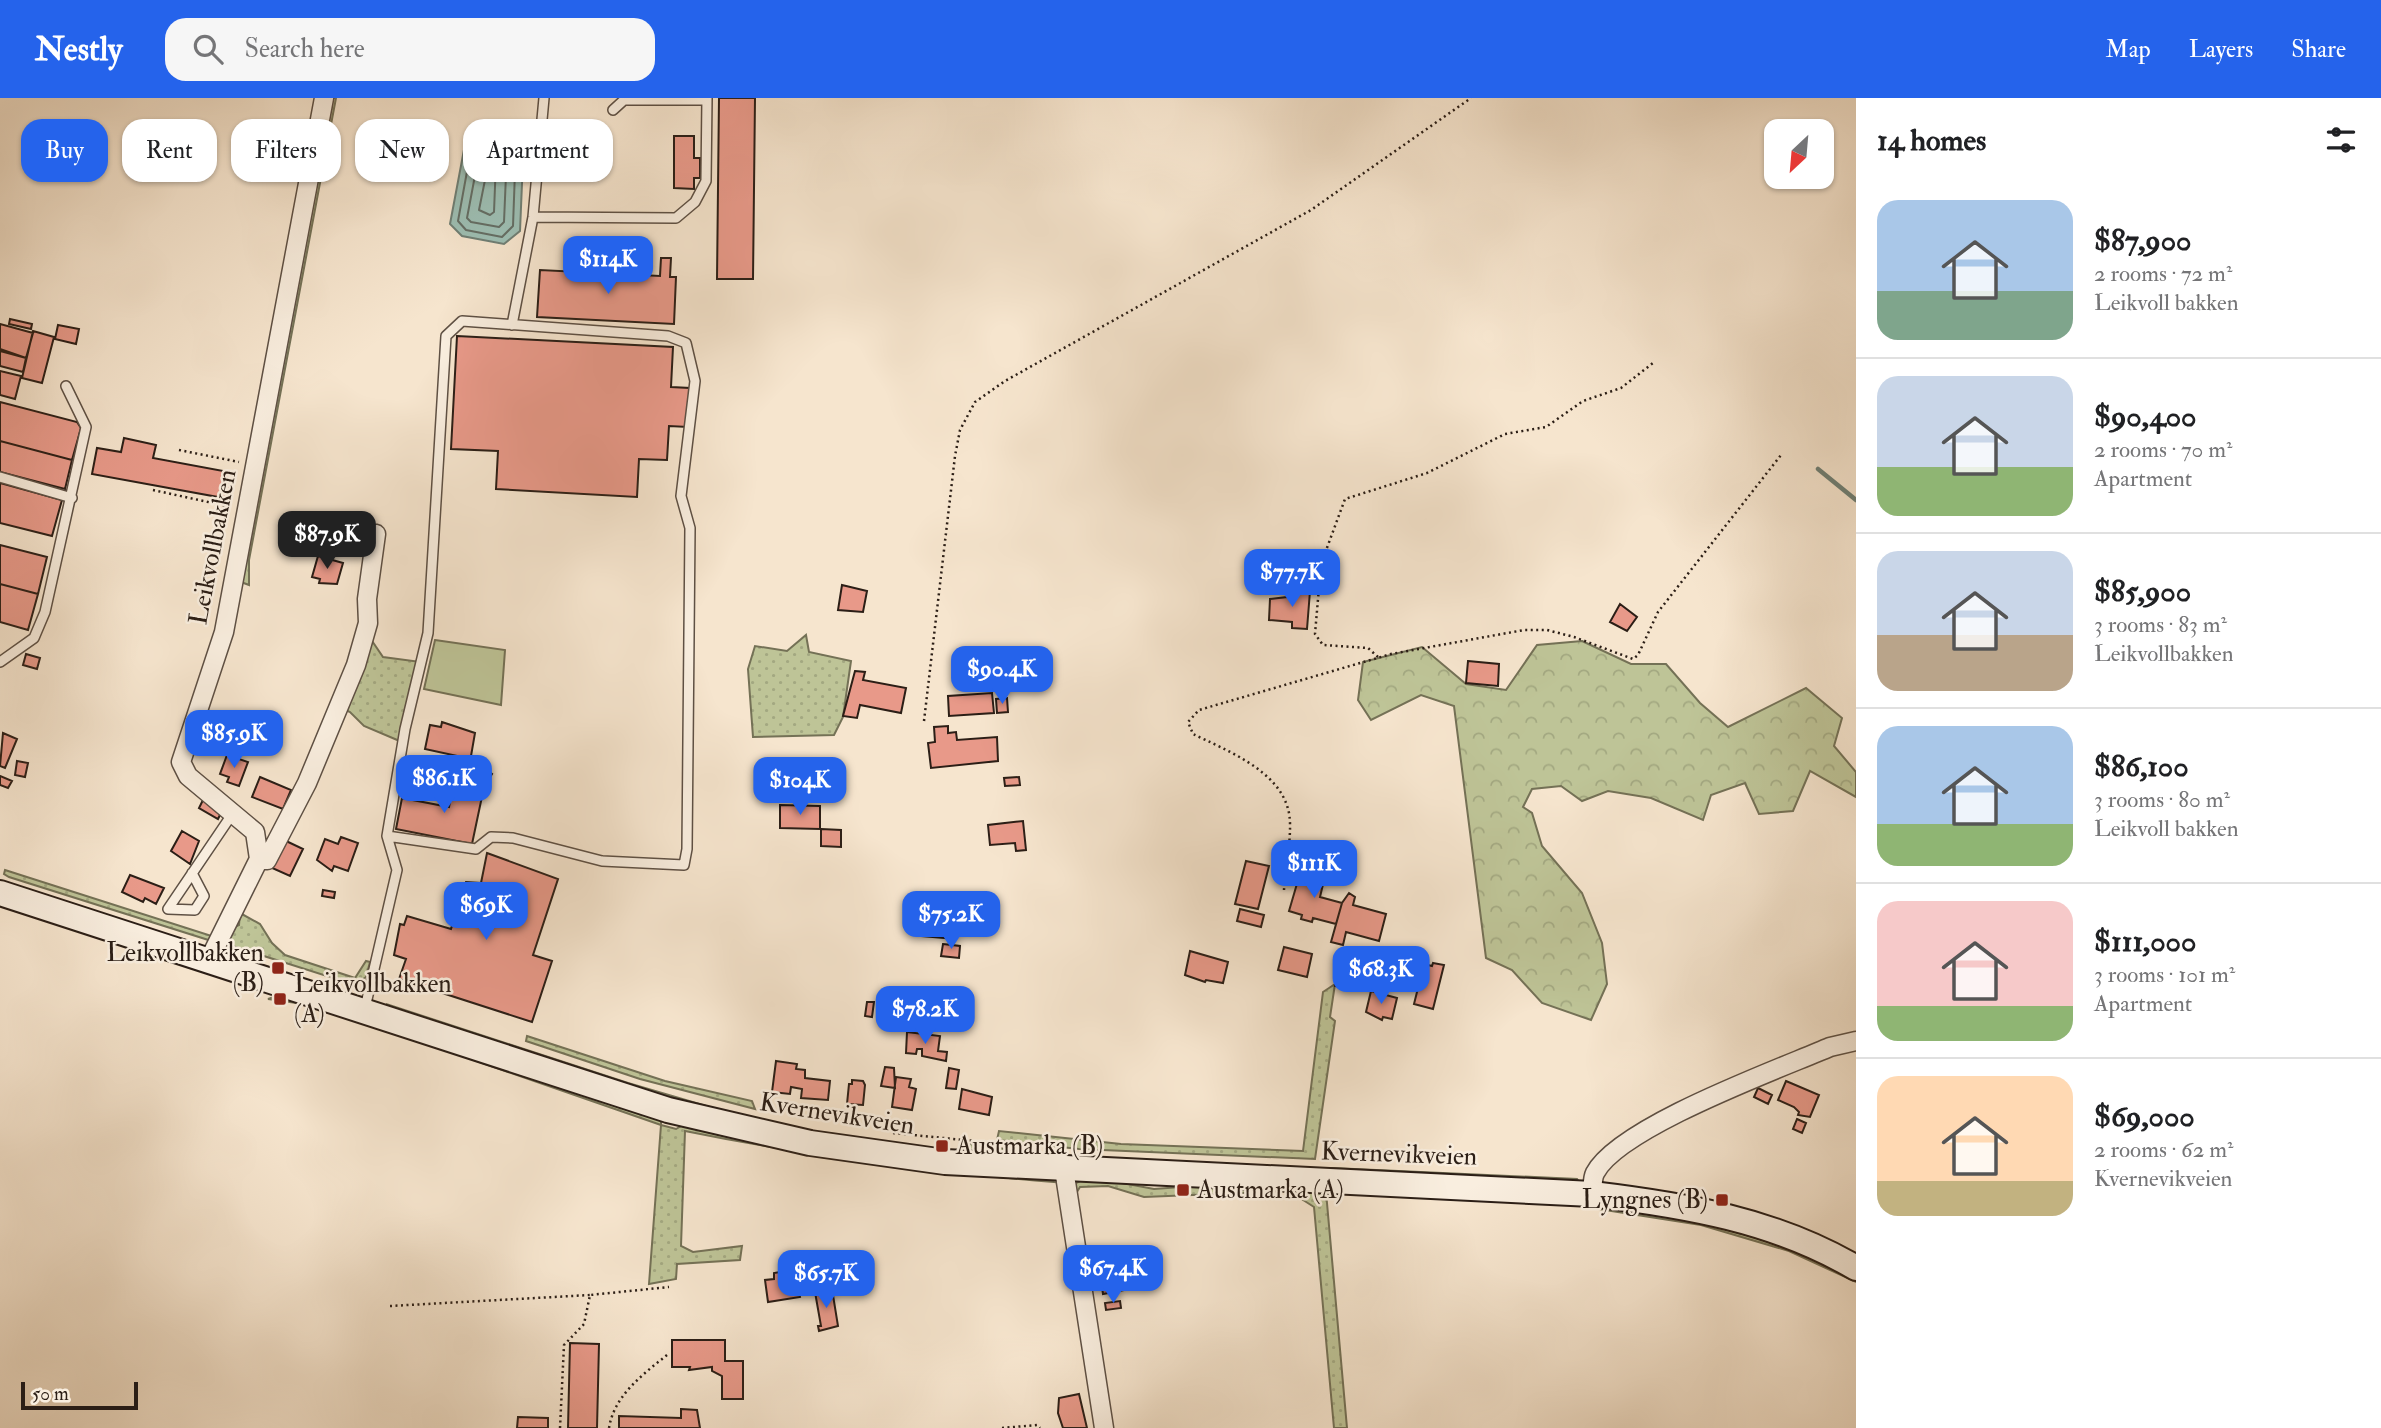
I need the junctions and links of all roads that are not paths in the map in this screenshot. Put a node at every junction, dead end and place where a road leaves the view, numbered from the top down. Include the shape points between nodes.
1 (324, 98) edge
2 (544, 98) edge
3 (707, 99) edge
4 (613, 110) dead end
5 (533, 218) junction
6 (513, 325) junction
7 (66, 386) dead end
8 (0, 477) edge
9 (72, 498) junction
10 (376, 534) dead end
11 (0, 662) edge
12 (233, 813) junction
13 (387, 836) junction
14 (259, 859) junction
15 (192, 873) junction
16 (0, 893) edge
17 (209, 960) junction
18 (364, 1010) junction
19 (1856, 1041) edge
20 (1063, 1169) junction
21 (1592, 1194) junction
22 (1856, 1268) edge
23 (1104, 1428) edge

1 - 12 street, Leikvollbakken via 224,632 181,762 188,776
2 - 5 lane
3 - 4 lane via 624,100
3 - 5 lane via 706,181 695,202 676,218
5 - 6 lane
6 - 13 lane via 462,321 446,336 428,633 402,742
6 - 13 lane via 668,336 686,343 695,381 681,496 690,528 684,865 602,860 513,838 491,837 476,849
7 - 9 lane via 86,427
8 - 9 lane
9 - 11 lane via 38,630 34,638
10 - 14 street via 368,623 356,665 307,783 267,860
12 - 14 street, Leikvollbakken via 255,832
12 - 15 lane
13 - 18 lane via 397,870
14 - 17 street
15 - 15 lane via 180,891 168,909 195,910 204,895
16 - 17 main road, Kvernevikveien
17 - 18 main road, Kvernevikveien
18 - 20 main road, Kvernevikveien via 668,1110 754,1132 945,1162
19 - 21 street via 1817,1052 1664,1119 1596,1171
20 - 21 main road, Kvernevikveien
20 - 23 street
21 - 22 main road, Kvernevikveien via 1678,1204 1757,1224

